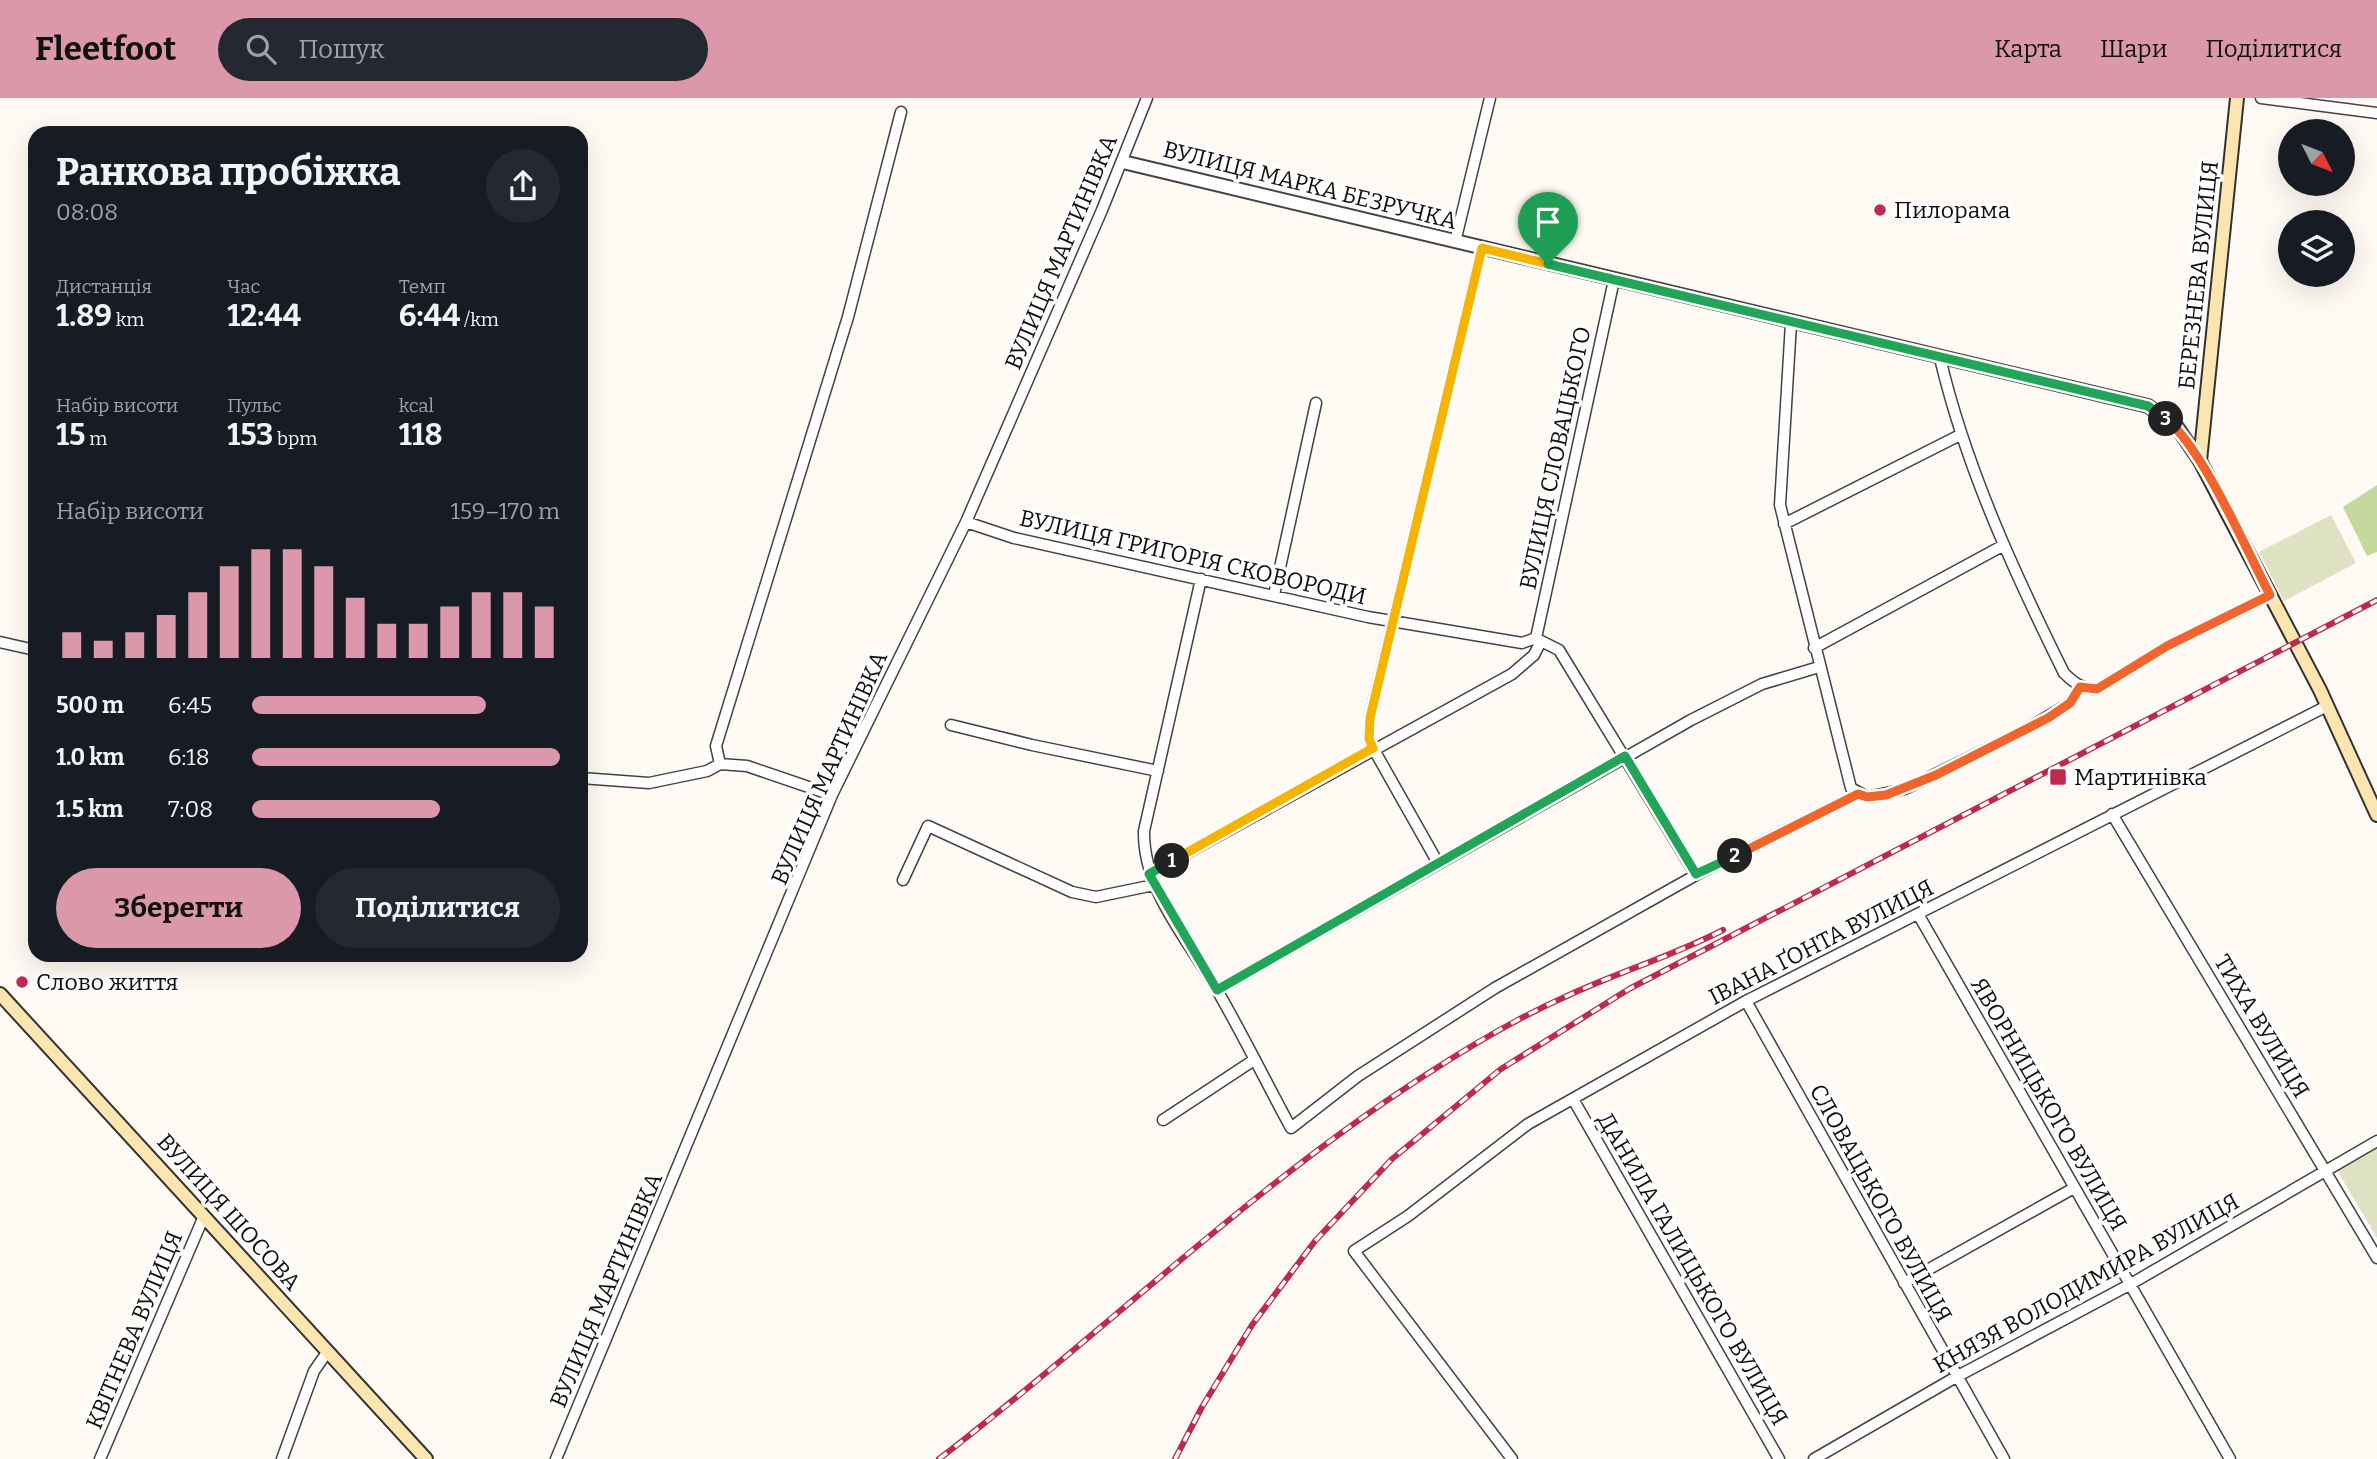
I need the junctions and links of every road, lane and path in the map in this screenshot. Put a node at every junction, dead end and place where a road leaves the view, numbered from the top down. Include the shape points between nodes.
1 (1147, 98) edge
2 (1490, 98) edge
3 (2237, 98) edge
4 (2261, 98) edge
5 (901, 112) dead end
6 (2377, 113) edge
7 (1123, 162) junction
8 (1455, 242) junction
9 (1482, 248) junction
10 (1614, 280) junction
11 (1791, 323) junction
12 (1940, 358) junction
13 (1316, 403) dead end
14 (1960, 435) junction
15 (2200, 461) junction
16 (966, 522) junction
17 (1784, 524) junction
18 (2004, 545) junction
19 (1201, 579) junction
20 (1274, 595) junction
21 (2270, 595) junction
22 (1394, 621) junction
23 (1539, 640) junction
24 (0, 642) edge
25 (28, 648) edge
26 (1814, 648) junction
27 (1819, 667) junction
28 (2080, 687) junction
29 (2328, 706) junction
30 (951, 725) dead end
31 (1373, 748) junction
32 (1625, 756) junction
33 (720, 764) junction
34 (1158, 771) junction
35 (588, 779) edge
36 (1858, 794) junction
37 (832, 795) junction
38 (2112, 814) junction
39 (2377, 815) edge
40 (1438, 863) junction
41 (1149, 874) junction
42 (1696, 874) junction
43 (903, 880) dead end
44 (1154, 885) junction
45 (1919, 914) junction
46 (1217, 990) junction
47 (0, 994) edge
48 (1746, 1001) junction
49 (1254, 1060) junction
50 (1573, 1099) junction
51 (1163, 1120) dead end
52 (2377, 1141) edge
53 (2326, 1170) junction
54 (2074, 1188) junction
55 (204, 1216) junction
56 (2377, 1258) edge
57 (1904, 1283) junction
58 (2129, 1285) junction
59 (328, 1351) junction
60 (1956, 1377) junction
61 (100, 1459) edge
62 (282, 1459) edge
63 (426, 1459) edge
64 (556, 1459) edge
65 (1512, 1459) edge
66 (1779, 1459) edge
67 (1814, 1459) edge
68 (2004, 1459) edge
69 (2230, 1459) edge

1 - 7 street, ВУЛИЦЯ МАРТИНІВКА
2 - 8 street
3 - 15 main road, БЕРЕЗНЕВА ВУЛИЦЯ
4 - 6 street
5 - 33 street via 840,344 716,746
7 - 8 street, ВУЛИЦЯ МАРКА БЕЗРУЧКА
7 - 16 street, ВУЛИЦЯ МАРТИНІВКА
8 - 9 street, ВУЛИЦЯ МАРКА БЕЗРУЧКА
9 - 10 street, ВУЛИЦЯ МАРКА БЕЗРУЧКА
9 - 22 street
10 - 11 street, ВУЛИЦЯ МАРКА БЕЗРУЧКА
10 - 23 street, ВУЛИЦЯ СЛОВАЦЬКОГО
11 - 12 street, ВУЛИЦЯ МАРКА БЕЗРУЧКА
11 - 17 street via 1780,505
12 - 14 street
12 - 15 street, ВУЛИЦЯ МАРКА БЕЗРУЧКА via 2148,406 2177,427
13 - 20 street
14 - 17 street
14 - 18 street
15 - 21 main road
16 - 19 street, ВУЛИЦЯ ГРИГОРІЯ СКОВОРОДИ via 1014,538
16 - 37 street, ВУЛИЦЯ МАРТИНІВКА
17 - 26 street
18 - 26 street
18 - 28 street via 2064,673
19 - 20 street, ВУЛИЦЯ ГРИГОРІЯ СКОВОРОДИ
19 - 34 street
20 - 22 street, ВУЛИЦЯ ГРИГОРІЯ СКОВОРОДИ
21 - 28 street via 2167,646 2097,689
21 - 29 main road
22 - 23 street, ВУЛИЦЯ ГРИГОРІЯ СКОВОРОДИ via 1522,643
22 - 31 street via 1370,718
23 - 31 street via 1534,655 1512,674
23 - 32 street via 1559,650
24 - 25 street
26 - 27 street
27 - 32 street via 1762,684
27 - 36 street via 1848,780
28 - 36 street via 2070,703 2048,718 1936,775 1886,795
29 - 38 street, ІВАНА ҐОНТА ВУЛИЦЯ
29 - 39 main road
30 - 34 street
31 - 40 street
31 - 41 street
32 - 40 street
32 - 42 street
33 - 35 street via 649,783
33 - 37 street via 747,766
34 - 41 street via 1144,831
36 - 42 street
37 - 64 street, ВУЛИЦЯ МАРТИНІВКА
38 - 45 street, ІВАНА ҐОНТА ВУЛИЦЯ
38 - 53 street, ТИХА ВУЛИЦЯ
40 - 46 street
41 - 44 street
42 - 49 street via 1495,988 1358,1076 1291,1128
43 - 44 street via 928,827 1072,892 1096,897
44 - 46 street
45 - 48 street, ІВАНА ҐОНТА ВУЛИЦЯ
45 - 54 street, ЯВОРНИЦЬКОГО ВУЛИЦЯ
46 - 49 street
47 - 55 main road, ВУЛИЦЯ ШОСОВА
48 - 50 street, ІВАНА ҐОНТА ВУЛИЦЯ
48 - 57 street, СЛОВАЦЬКОГО ВУЛИЦЯ
49 - 51 street
50 - 65 street, ІВАНА ҐОНТА ВУЛИЦЯ via 1528,1124 1408,1216 1354,1251
50 - 66 street, ДАНИЛА ГАЛИЦЬКОГО ВУЛИЦЯ
52 - 53 street, КНЯЗЯ ВОЛОДИМИРА ВУЛИЦЯ
53 - 56 street, ТИХА ВУЛИЦЯ
53 - 58 street, КНЯЗЯ ВОЛОДИМИРА ВУЛИЦЯ
54 - 57 street
54 - 58 street, ЯВОРНИЦЬКОГО ВУЛИЦЯ
55 - 59 main road, ВУЛИЦЯ ШОСОВА
55 - 61 street, КВІТНЕВА ВУЛИЦЯ
57 - 60 street, СЛОВАЦЬКОГО ВУЛИЦЯ
58 - 60 street, КНЯЗЯ ВОЛОДИМИРА ВУЛИЦЯ
58 - 69 street, ЯВОРНИЦЬКОГО ВУЛИЦЯ
59 - 62 street via 314,1371
59 - 63 main road, ВУЛИЦЯ ШОСОВА
60 - 67 street, КНЯЗЯ ВОЛОДИМИРА ВУЛИЦЯ
60 - 68 street, СЛОВАЦЬКОГО ВУЛИЦЯ

